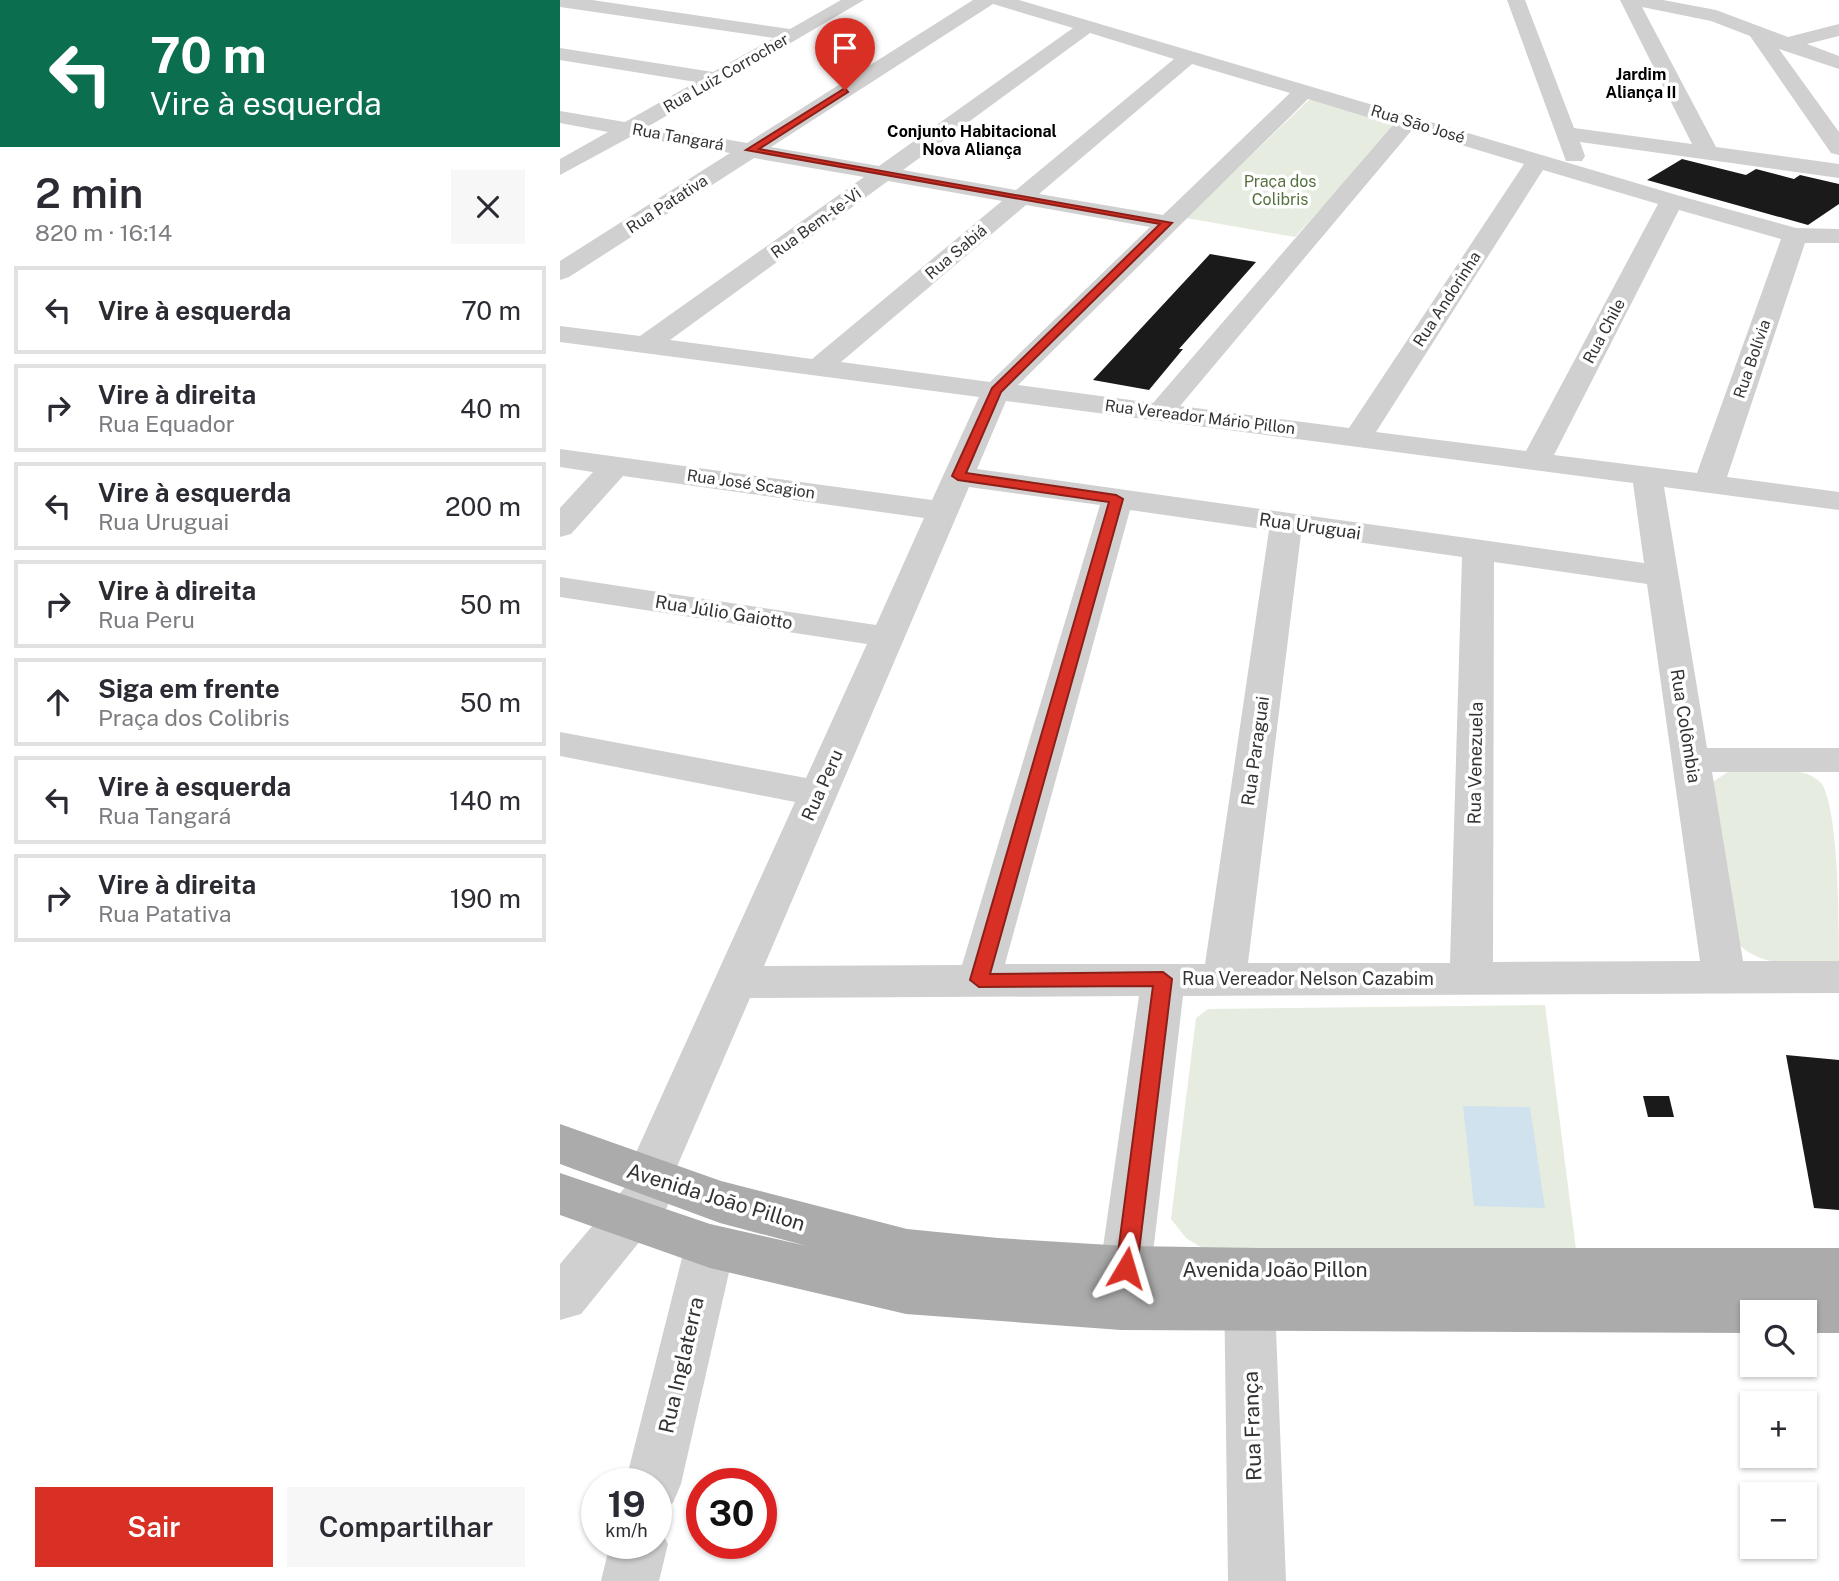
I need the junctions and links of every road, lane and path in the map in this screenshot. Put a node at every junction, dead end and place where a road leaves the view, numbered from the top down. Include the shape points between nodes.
1 (855, 0) edge
2 (986, 0) edge
3 (999, 0) edge
4 (1516, 0) edge
5 (1629, 0) edge
6 (1635, 0) edge
7 (1727, 0) edge
8 (1735, 0) edge
9 (560, 1) edge
10 (1700, 12) junction
11 (1088, 26) junction
12 (1839, 30) edge
13 (793, 35) junction
14 (1761, 37) junction
15 (1788, 44) junction
16 (560, 54) edge
17 (1189, 56) junction
18 (1839, 63) edge
19 (716, 79) junction
20 (1304, 90) junction
21 (560, 117) edge
22 (1408, 121) junction
23 (628, 129) junction
24 (1566, 133) junction
25 (1839, 148) edge
26 (751, 150) junction
27 (1708, 153) junction
28 (1537, 161) junction
29 (560, 168) edge
30 (1839, 171) edge
31 (885, 173) junction
32 (1581, 174) junction
33 (1021, 197) junction
34 (1672, 201) junction
35 (1167, 223) junction
36 (1796, 235) junction
37 (1839, 236) edge
38 (560, 272) edge
39 (560, 334) edge
40 (646, 345) junction
41 (818, 367) junction
42 (996, 391) junction
43 (1160, 412) junction
44 (1357, 438) junction
45 (560, 457) edge
46 (1536, 461) junction
47 (616, 465) junction
48 (958, 476) junction
49 (1647, 476) junction
50 (1709, 484) junction
51 (1116, 499) junction
52 (1839, 501) edge
53 (943, 511) junction
54 (1286, 523) junction
55 (560, 527) edge
56 (1478, 550) junction
57 (1663, 576) junction
58 (560, 587) edge
59 (887, 637) junction
60 (560, 744) edge
61 (1691, 760) junction
62 (1837, 769) edge
63 (818, 793) junction
64 (1471, 977) junction
65 (1724, 977) junction
66 (1839, 977) edge
67 (1163, 979) junction
68 (1224, 979) junction
69 (979, 980) junction
70 (734, 982) junction
71 (560, 1144) edge
72 (560, 1194) edge
73 (649, 1195) junction
74 (710, 1246) junction
75 (1839, 1270) edge
76 (1123, 1287) junction
77 (1249, 1289) junction
78 (563, 1298) dead end
79 (1839, 1310) edge
80 (657, 1468) edge
81 (635, 1559) edge
82 (630, 1581) edge
83 (1257, 1581) edge

1 - 13 street, Rua Luiz Corrocher
2 - 26 street, Rua Patativa
3 - 11 street, Rua São José
4 - 24 street
5 - 27 street
6 - 10 street
7 - 10 street
8 - 14 street
9 - 13 street
10 - 14 street
11 - 17 street, Rua São José
11 - 31 street, Rua Bem-te-Vi
12 - 15 street
13 - 19 street, Rua Luiz Corrocher
14 - 15 street
14 - 25 street
15 - 18 street
16 - 19 street
17 - 20 street, Rua São José
17 - 33 street, Rua Sabiá
19 - 23 street, Rua Luiz Corrocher
20 - 22 street, Rua São José
20 - 35 street
21 - 23 street, Rua Tangará
22 - 28 street, Rua São José
22 - 43 street
23 - 26 street, Rua Tangará
23 - 29 street, Rua Luiz Corrocher
24 - 27 street
24 - 32 street
26 - 31 street, Rua Tangará
26 - 38 street, Rua Patativa
27 - 30 street
28 - 32 street, Rua São José
28 - 44 street, Rua Andorinha
31 - 33 street, Rua Tangará
31 - 40 street, Rua Bem-te-Vi
32 - 34 street, Rua São José
33 - 35 street, Rua Tangará
33 - 41 street, Rua Sabiá
34 - 36 street, Rua São José
34 - 46 street, Rua Chile
35 - 42 street
36 - 37 street, Rua São José
36 - 50 street, Rua Bolívia
39 - 40 street, Rua Vereador Mário Pillon
40 - 41 street, Rua Vereador Mário Pillon
41 - 42 street, Rua Vereador Mário Pillon
42 - 43 street, Rua Vereador Mário Pillon
42 - 48 street, Rua Peru
43 - 44 street, Rua Vereador Mário Pillon
44 - 46 street, Rua Vereador Mário Pillon
45 - 47 street, Rua José Scagion
46 - 49 street, Rua Vereador Mário Pillon
47 - 53 street, Rua José Scagion
47 - 55 street
48 - 51 street, Rua Uruguai
48 - 53 street, Rua Peru
49 - 50 street, Rua Vereador Mário Pillon
49 - 57 street, Rua Colômbia
50 - 52 street, Rua Vereador Mário Pillon
51 - 54 street, Rua Uruguai
51 - 69 street
53 - 59 street, Rua Peru
54 - 56 street, Rua Uruguai
54 - 68 street, Rua Paraguai
56 - 57 street, Rua Uruguai
56 - 64 street, Rua Venezuela
57 - 61 street, Rua Colômbia
58 - 59 street, Rua Júlio Gaiotto
59 - 63 street, Rua Peru
60 - 63 street
61 - 62 street
61 - 65 street, Rua Colômbia
63 - 70 street, Rua Peru
64 - 65 street, Rua Vereador Nelson Cazabim
64 - 68 street, Rua Vereador Nelson Cazabim
65 - 66 street, Rua Vereador Nelson Cazabim
67 - 68 street, Rua Vereador Nelson Cazabim
67 - 69 street, Rua Vereador Nelson Cazabim
67 - 76 street
69 - 70 street, Rua Vereador Nelson Cazabim
70 - 73 street, Rua Peru
71 - 73 main road, Avenida João Pillon
72 - 73 main road, Avenida João Pillon
73 - 74 main road, Avenida João Pillon
73 - 76 main road, Avenida João Pillon via 720,1202 907,1251
73 - 78 street, Rua Peru
74 - 76 main road, Avenida João Pillon via 905,1291
74 - 80 street, Rua Inglaterra
75 - 77 main road, Avenida João Pillon
76 - 77 main road, Avenida João Pillon
77 - 79 main road, Avenida João Pillon
77 - 83 street, Rua França
81 - 82 street

